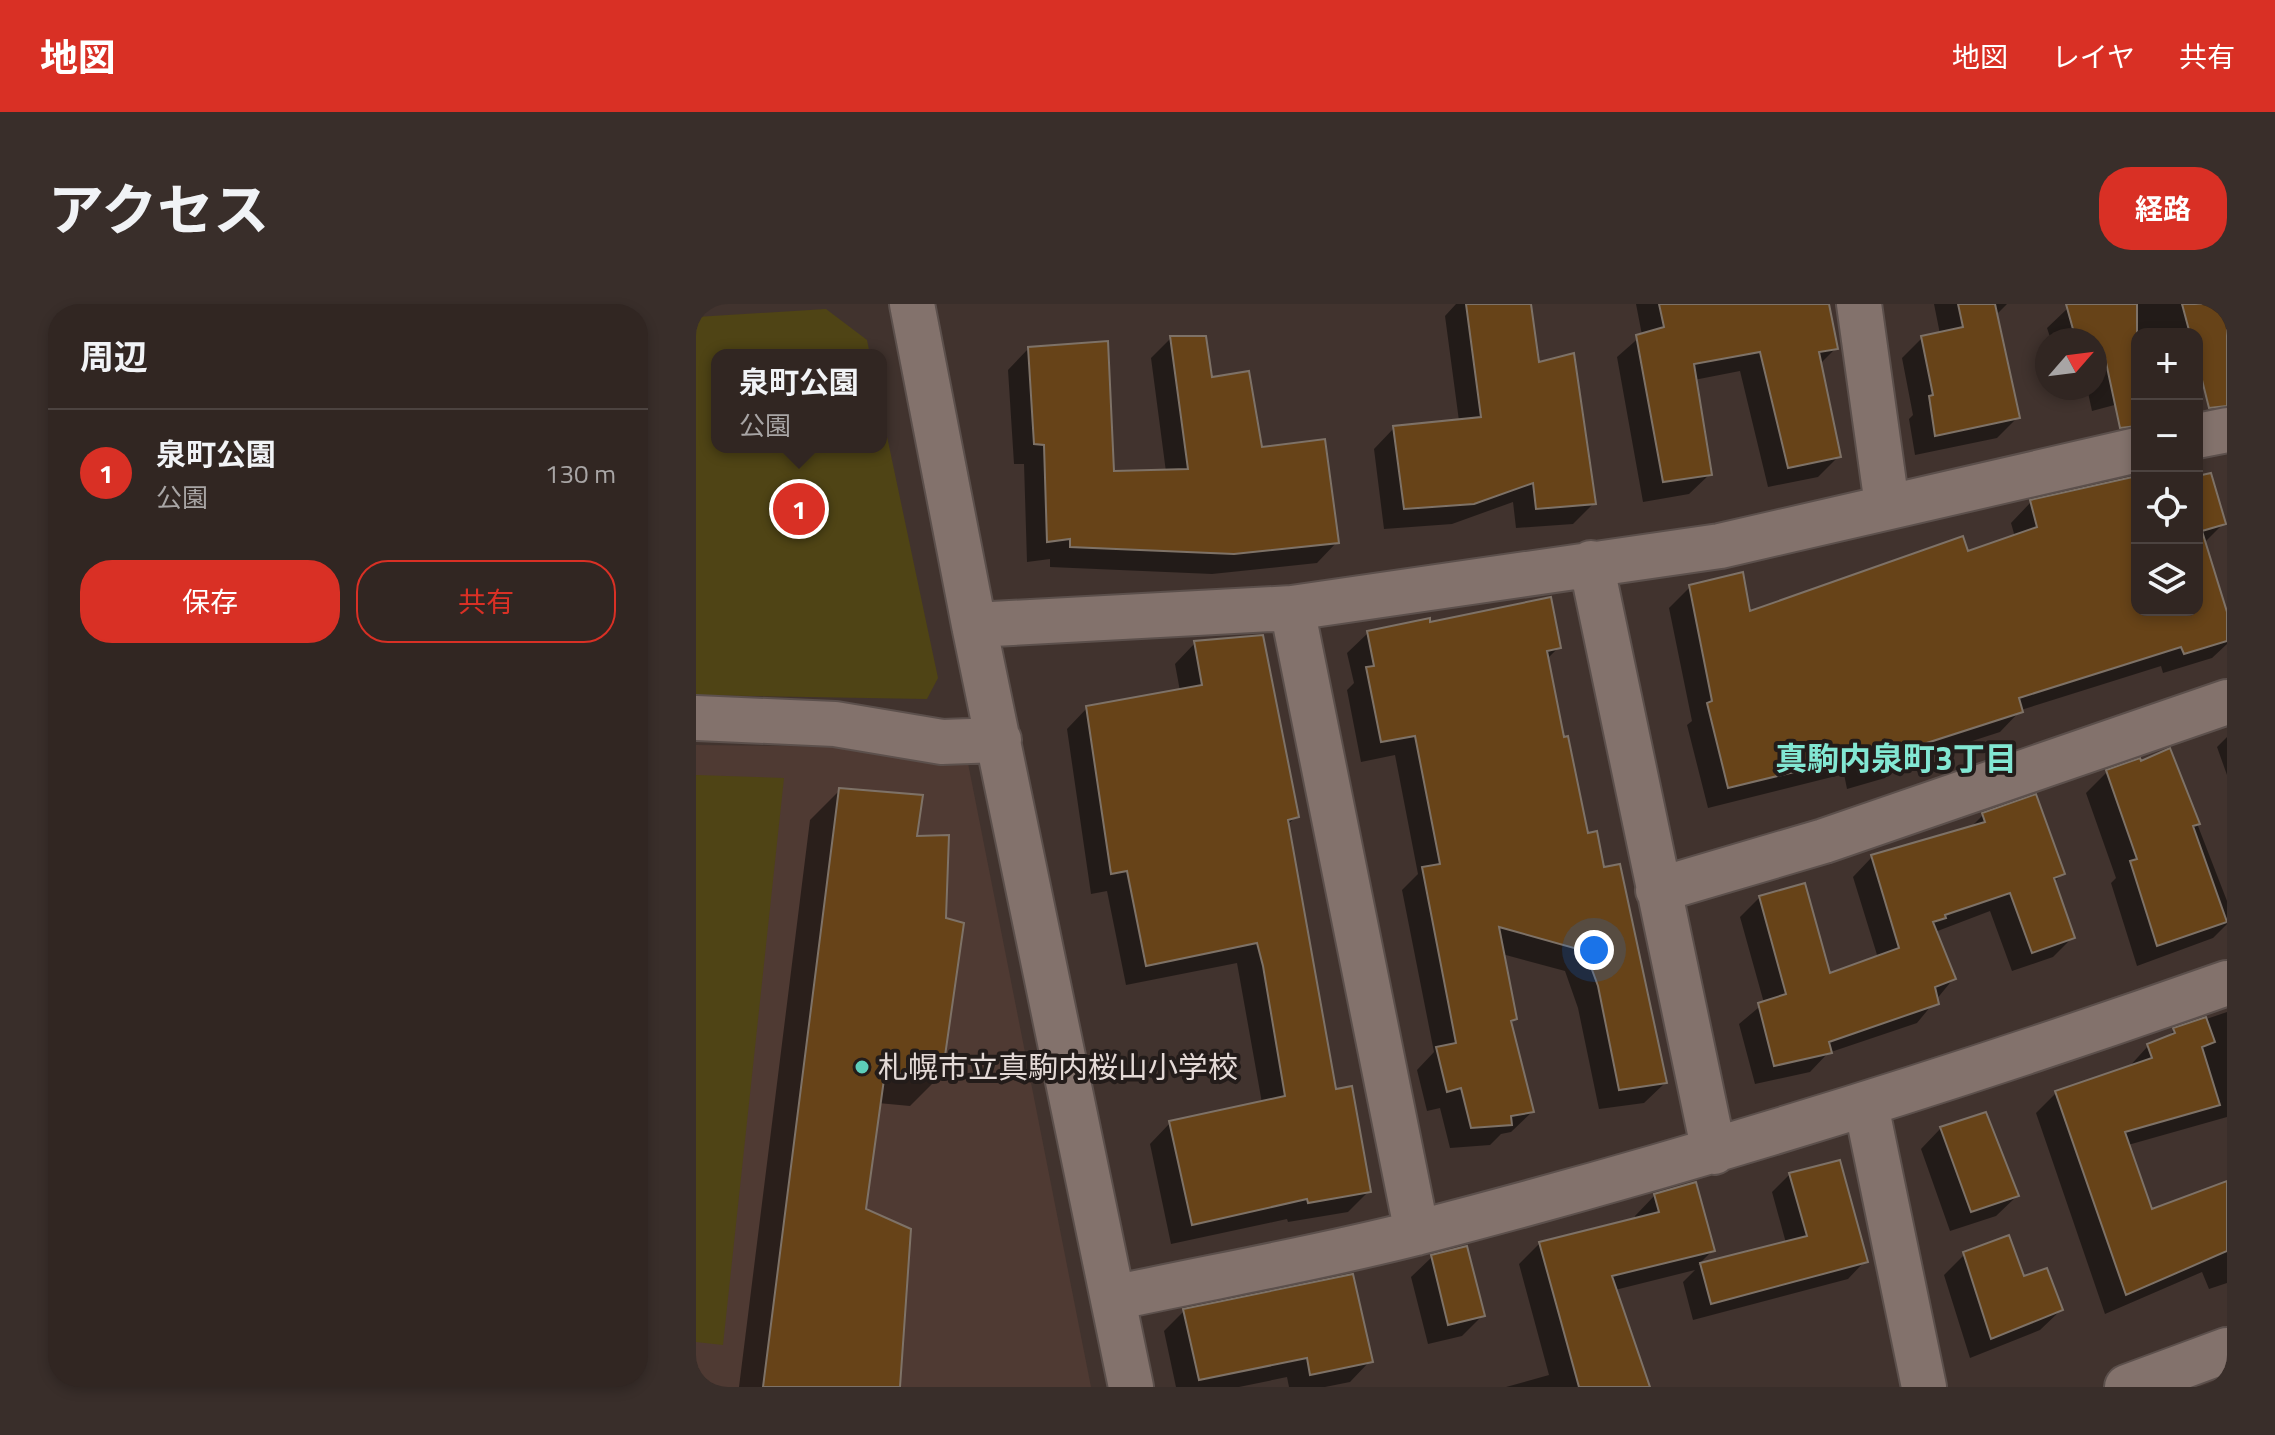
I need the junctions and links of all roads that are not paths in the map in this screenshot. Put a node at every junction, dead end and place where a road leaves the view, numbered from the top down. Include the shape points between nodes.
1 (912, 304) edge
2 (1859, 304) edge
3 (2227, 430) edge
4 (2203, 435) edge
5 (2131, 451) edge
6 (1887, 505) junction
7 (1591, 563) junction
8 (1292, 608) junction
9 (974, 625) junction
10 (2227, 702) edge
11 (696, 718) edge
12 (999, 740) junction
13 (1658, 890) junction
14 (2227, 983) edge
15 (1866, 1105) junction
16 (1714, 1152) junction
17 (1417, 1233) junction
18 (1113, 1298) junction
19 (2227, 1350) edge
20 (1131, 1387) edge
21 (1924, 1387) edge
22 (2127, 1387) edge

1 - 9 street
2 - 6 street
3 - 4 street
5 - 6 street
6 - 7 street via 1720,546
7 - 8 street
7 - 13 street
8 - 9 street
8 - 17 street
9 - 12 street
10 - 13 street via 1824,841
11 - 12 street via 835,724 942,742
12 - 18 street
13 - 16 street
14 - 15 street
15 - 16 street
15 - 21 street
16 - 17 street
17 - 18 street
18 - 20 street
19 - 22 street

